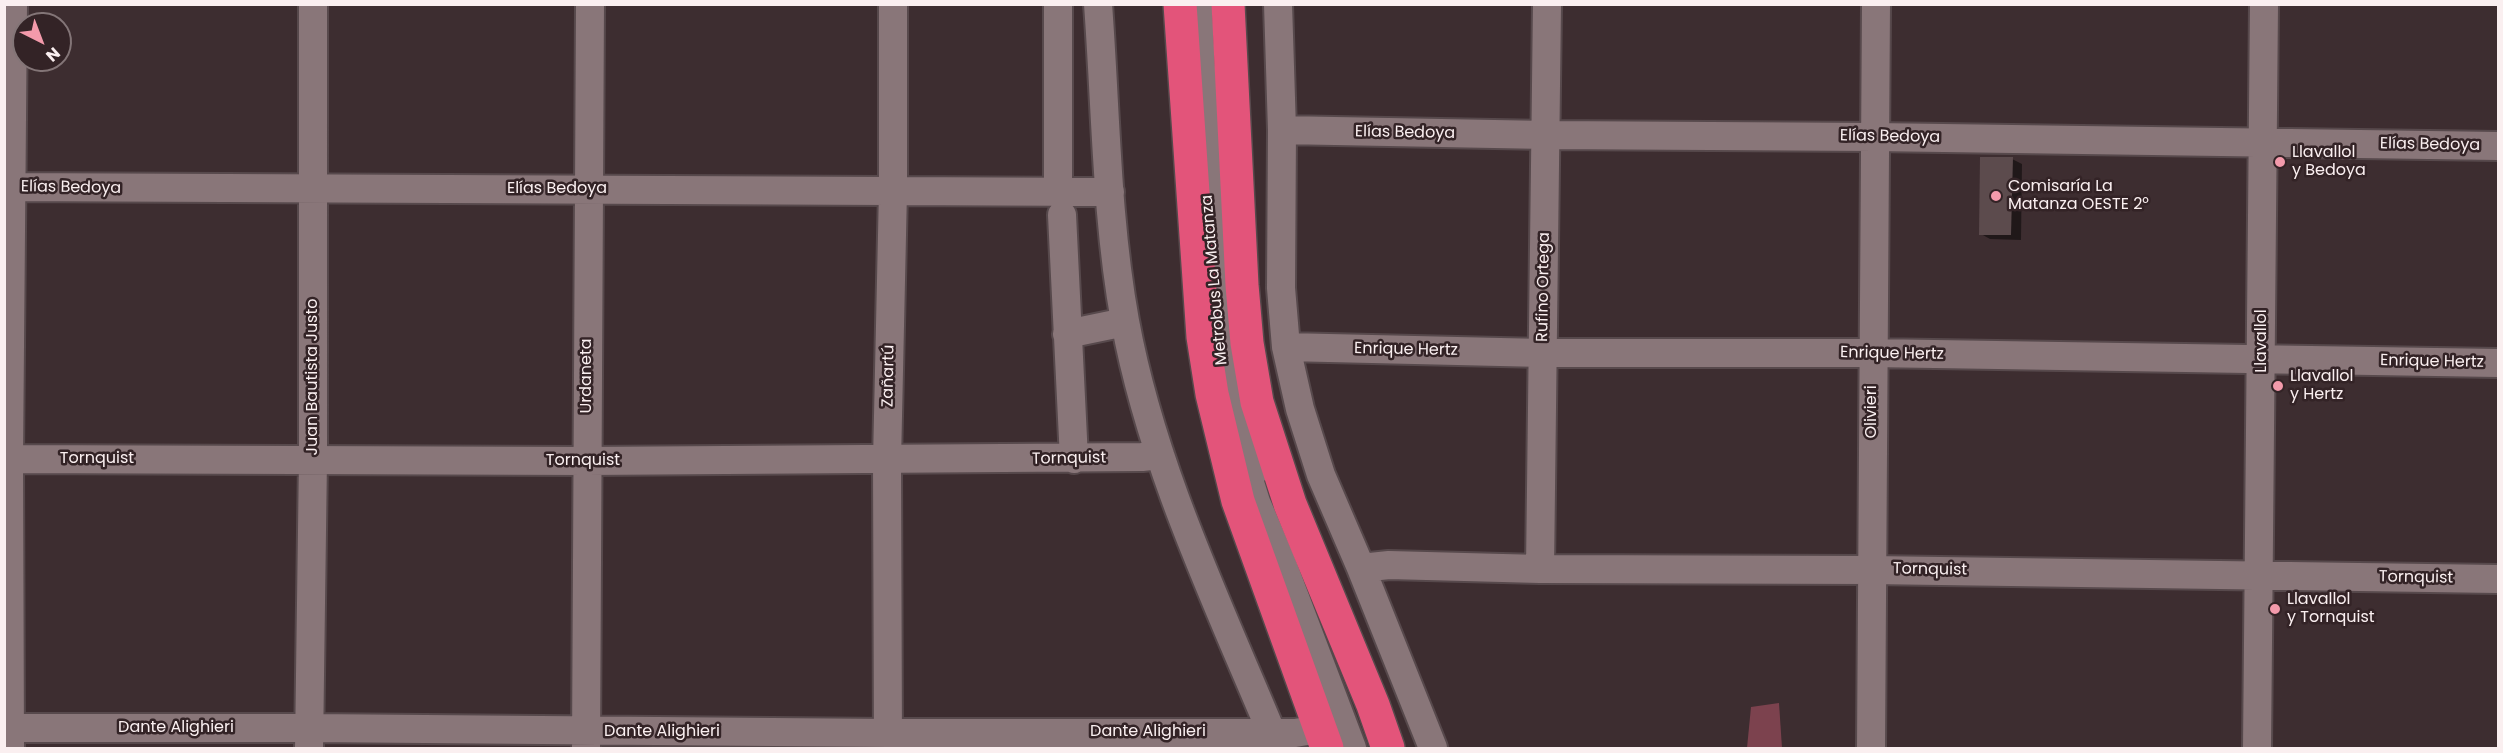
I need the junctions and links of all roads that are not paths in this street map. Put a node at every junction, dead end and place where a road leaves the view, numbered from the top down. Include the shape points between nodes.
1 (13, 4) edge
2 (313, 4) edge
3 (590, 4) edge
4 (893, 4) edge
5 (1058, 4) edge
6 (1098, 4) edge
7 (1180, 4) edge
8 (1278, 4) edge
9 (1547, 4) edge
10 (1876, 4) edge
11 (2264, 4) edge
12 (1212, 6) edge
13 (1059, 86) junction
14 (1104, 86) junction
15 (1282, 130) junction
16 (1547, 135) junction
17 (1874, 137) junction
18 (2263, 142) junction
19 (2499, 146) edge
20 (8, 187) edge
21 (588, 189) junction
22 (314, 190) junction
23 (893, 190) junction
24 (1110, 192) junction
25 (1060, 204) junction
26 (1125, 322) junction
27 (1067, 334) junction
28 (1286, 347) junction
29 (1543, 353) junction
30 (1872, 353) junction
31 (2262, 359) junction
32 (2499, 363) edge
33 (1160, 455) junction
34 (313, 458) junction
35 (7, 459) edge
36 (1074, 459) junction
37 (587, 461) junction
38 (887, 461) junction
39 (1361, 568) junction
40 (1540, 569) junction
41 (1871, 570) junction
42 (2259, 576) junction
43 (2499, 579) edge
44 (1373, 705) junction
45 (8, 735) edge
46 (309, 738) edge
47 (1323, 739) edge
48 (586, 740) edge
49 (1275, 740) edge
50 (888, 741) edge
51 (1352, 748) edge
52 (1363, 748) edge
53 (1388, 748) edge
54 (1396, 748) edge
55 (1433, 748) edge
56 (1871, 748) edge
57 (2256, 748) edge

1 - 20 street
2 - 22 street, Juan Bautista Justo
3 - 21 street, Urdaneta
4 - 23 street, Zañartú
5 - 13 street
6 - 14 street
7 - 47 highway via 1203,337 1212,394 1238,501
8 - 15 street
9 - 16 street, Rufino Ortega
10 - 17 street, Olivieri
11 - 18 street, Llavallol
12 - 44 highway via 1247,344 1257,402 1290,504
12 - 51 street, Metrobus La Matanza via 1212,288 1218,349 1256,502
12 - 52 street, Metrobus La Matanza via 1224,287 1241,412 1258,468
13 - 14 street
13 - 25 street
14 - 24 street
15 - 16 street, Elías Bedoya
15 - 28 street via 1281,288
16 - 17 street, Elías Bedoya
16 - 29 street, Rufino Ortega
17 - 18 street, Elías Bedoya
17 - 30 street, Olivieri
18 - 19 street, Elías Bedoya
18 - 31 street, Llavallol
20 - 22 street, Elías Bedoya
20 - 35 street
21 - 22 street, Elías Bedoya
21 - 23 street, Elías Bedoya
21 - 37 street, Urdaneta
22 - 34 street, Juan Bautista Justo
23 - 25 street, Elías Bedoya
23 - 38 street, Zañartú
24 - 25 street, Elías Bedoya
24 - 26 street
25 - 27 street
26 - 27 street
26 - 33 street
27 - 36 street
28 - 29 street, Enrique Hertz
28 - 39 street via 1310,446
29 - 30 street, Enrique Hertz
29 - 40 street, Rufino Ortega
30 - 31 street, Enrique Hertz
30 - 41 street, Olivieri
31 - 32 street, Enrique Hertz
31 - 42 street, Llavallol
33 - 36 street, Tornquist
33 - 49 street
34 - 35 street, Tornquist
34 - 37 street, Tornquist
34 - 46 street, Juan Bautista Justo
35 - 45 street
36 - 38 street, Tornquist
37 - 38 street, Tornquist
37 - 48 street, Urdaneta
38 - 50 street, Zañartú
39 - 40 street, Tornquist via 1389,565
39 - 55 street
40 - 41 street, Tornquist
41 - 42 street, Tornquist
41 - 56 street, Olivieri
42 - 43 street, Tornquist
42 - 57 street, Llavallol
44 - 53 highway
44 - 54 highway
45 - 46 street, Dante Alighieri
46 - 48 street, Dante Alighieri
47 - 49 street, Dante Alighieri via 1295,733
48 - 50 street, Dante Alighieri
49 - 50 street, Dante Alighieri

